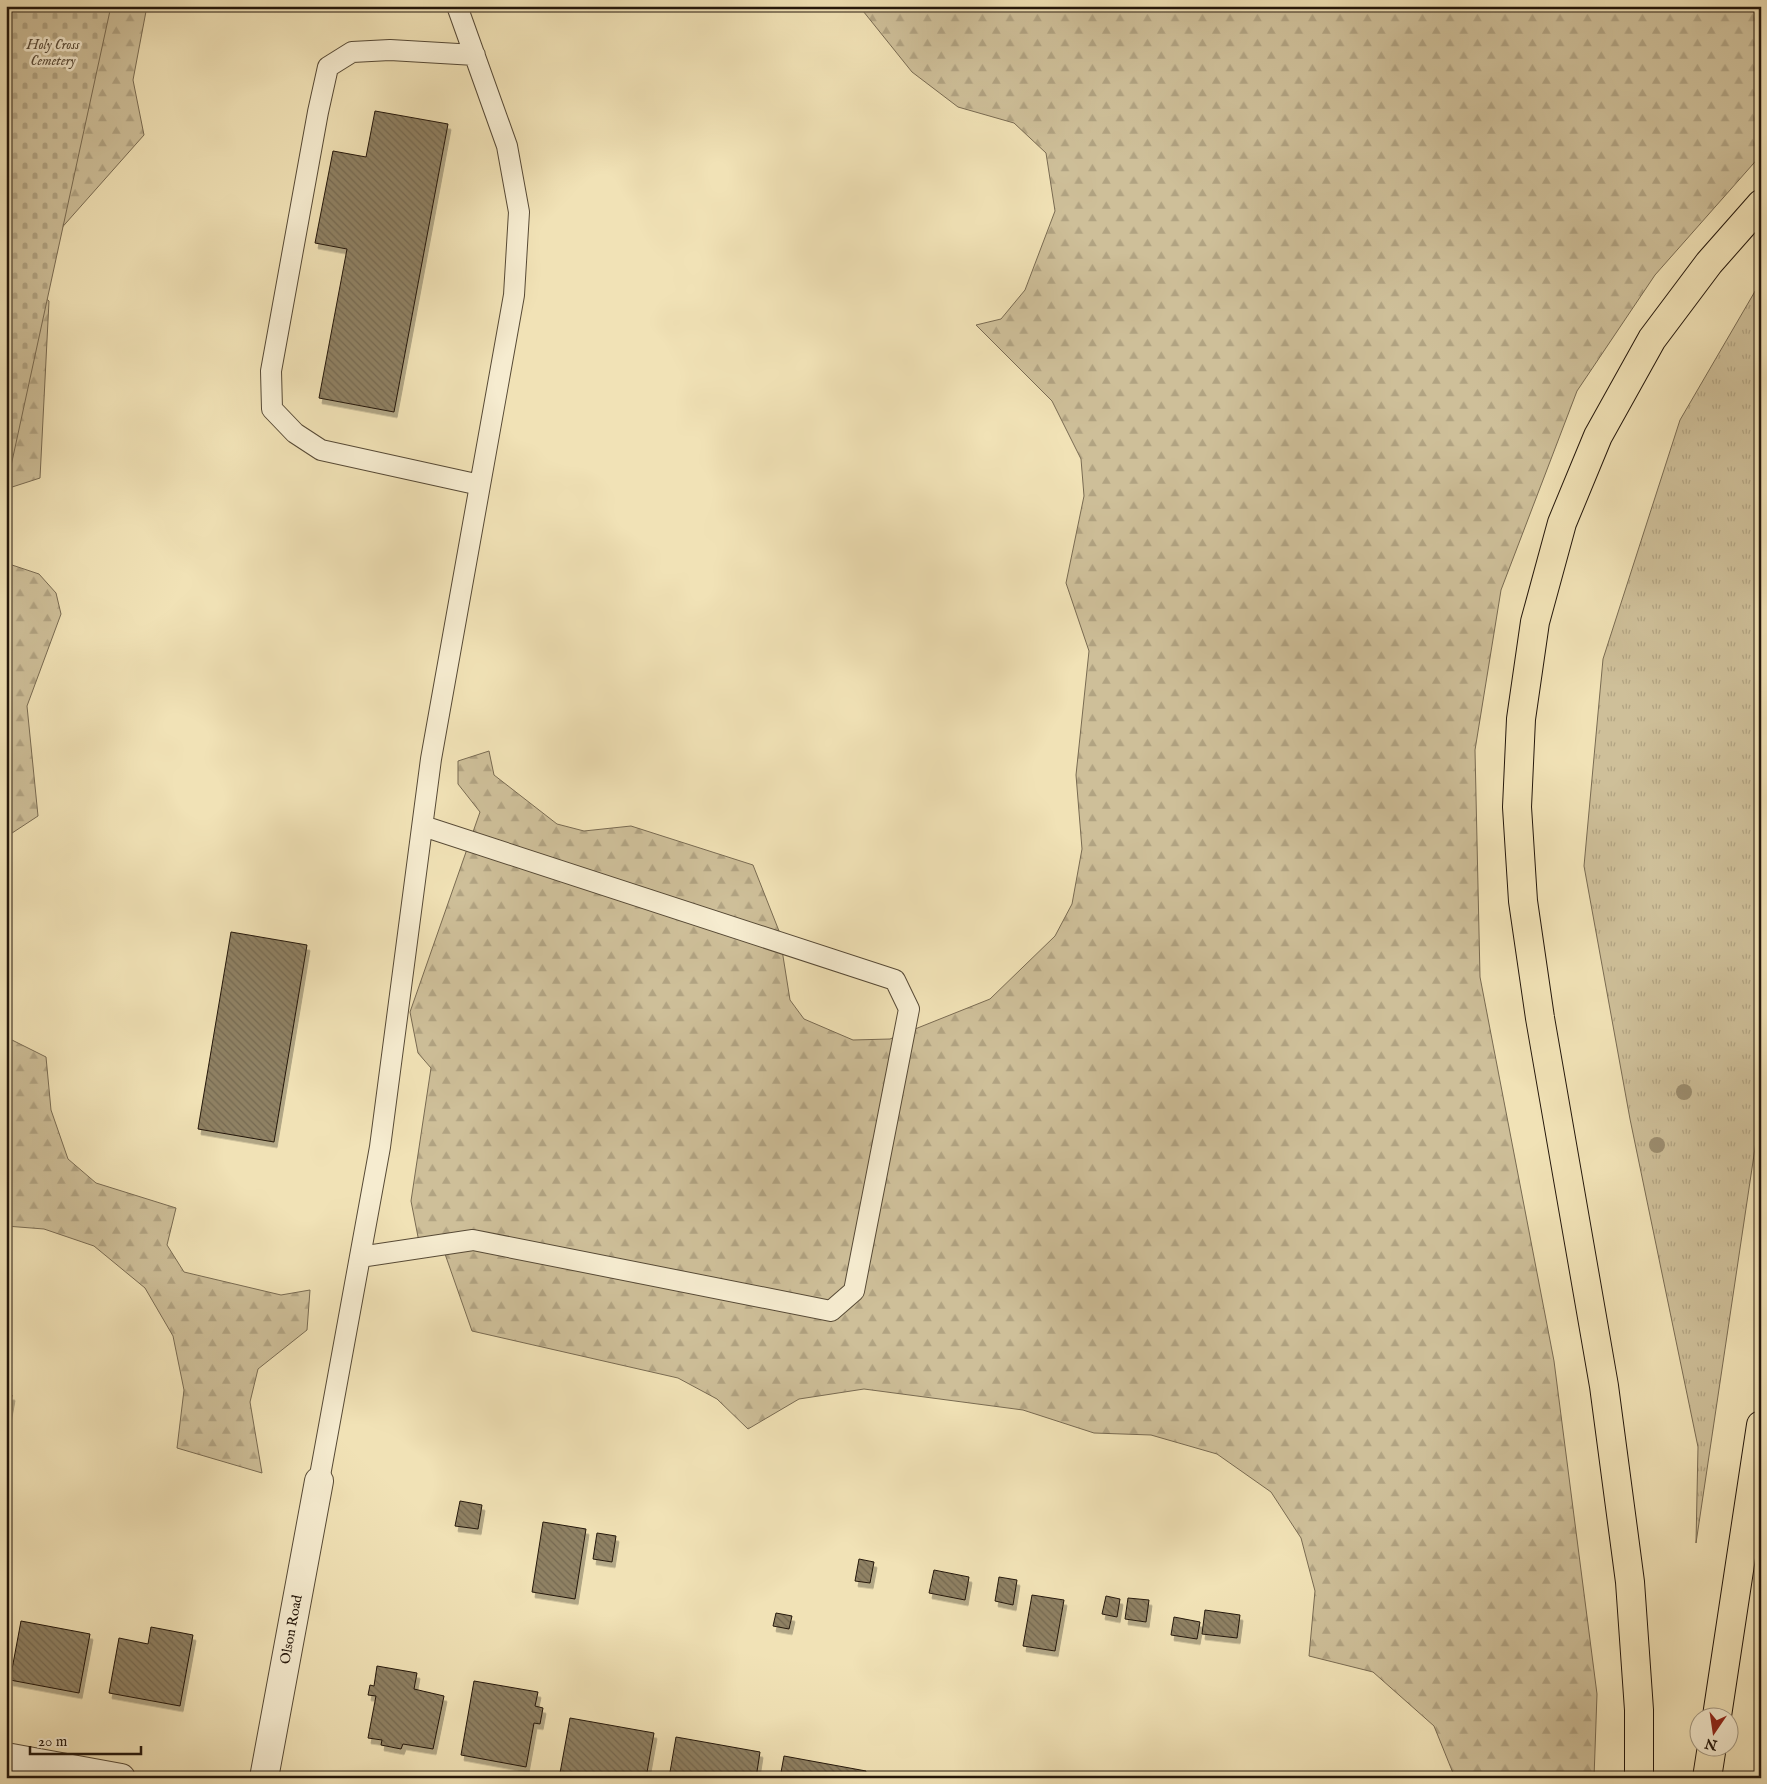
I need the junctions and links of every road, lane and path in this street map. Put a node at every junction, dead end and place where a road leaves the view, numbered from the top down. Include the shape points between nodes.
1 (457, 6) edge
2 (475, 55) junction
3 (1761, 204) edge
4 (480, 485) junction
5 (423, 826) junction
6 (360, 1257) junction
7 (1761, 1424) edge
8 (319, 1481) joint
9 (1719, 1706) edge
10 (1711, 1756) edge
11 (6, 1757) edge
12 (121, 1778) edge
13 (264, 1778) edge
14 (1638, 1778) edge
15 (1708, 1778) edge

1 - 2 lane
2 - 4 lane via 507,146 519,212 514,295
2 - 4 lane via 390,50 352,52 328,67 271,371 272,409 295,433 321,450
3 - 14 highway via 1709,263 1652,339 1598,436 1562,523 1535,622 1521,719 1517,807 1523,901 1540,1018 1604,1386 1630,1582 1639,1710
4 - 5 lane via 431,759
5 - 6 lane via 380,1147
5 - 6 lane via 895,980 909,1009 854,1291 831,1311 473,1240
6 - 8 lane
7 - 9 highway
8 - 13 street, Olson Road
10 - 15 highway
11 - 12 street

